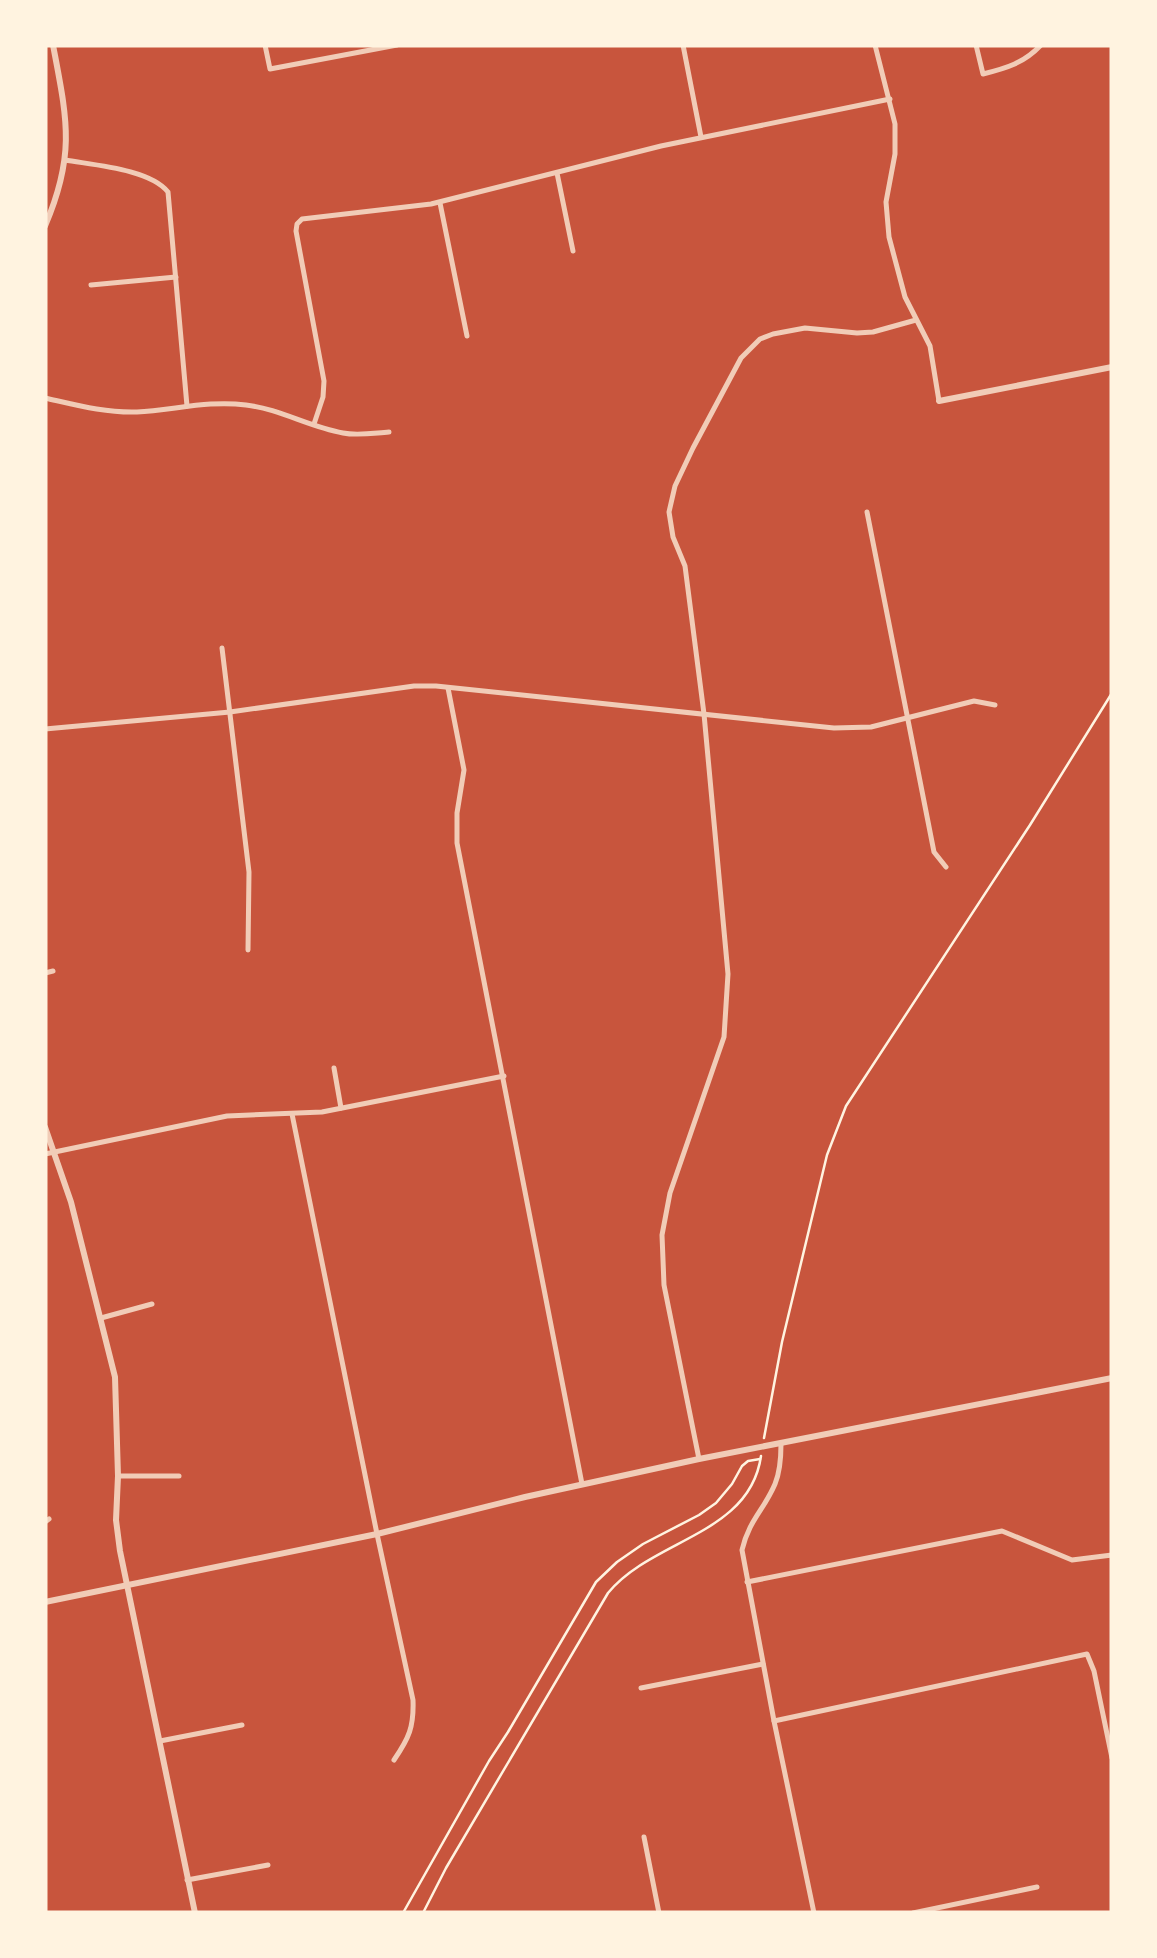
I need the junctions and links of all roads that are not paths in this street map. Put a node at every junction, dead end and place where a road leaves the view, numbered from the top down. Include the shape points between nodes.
1 (53, 45) edge
2 (266, 45) edge
3 (397, 45) edge
4 (683, 45) edge
5 (875, 45) edge
6 (976, 45) edge
7 (1041, 45) edge
8 (890, 99) junction
9 (701, 137) junction
10 (65, 160) junction
11 (556, 172) junction
12 (440, 202) junction
13 (45, 226) edge
14 (573, 251) dead end
15 (176, 277) junction
16 (91, 285) dead end
17 (916, 320) junction
18 (466, 336) dead end
19 (1109, 367) edge
20 (45, 398) edge
21 (939, 401) joint
22 (187, 406) junction
23 (314, 424) junction
24 (389, 432) dead end
25 (867, 512) dead end
26 (222, 648) dead end
27 (448, 688) junction
28 (995, 704) dead end
29 (230, 712) junction
30 (704, 714) junction
31 (908, 717) junction
32 (45, 729) edge
33 (946, 867) dead end
34 (248, 950) dead end
35 (53, 971) dead end
36 (45, 974) edge
37 (334, 1068) dead end
38 (504, 1076) junction
39 (341, 1108) junction
40 (292, 1114) junction
41 (45, 1128) edge
42 (54, 1152) junction
43 (45, 1154) edge
44 (152, 1304) dead end
45 (101, 1318) junction
46 (1112, 1378) edge
47 (781, 1444) junction
48 (698, 1460) junction
49 (118, 1476) junction
50 (179, 1476) dead end
51 (582, 1484) junction
52 (377, 1534) junction
53 (1112, 1555) edge
54 (747, 1582) junction
55 (126, 1586) junction
56 (45, 1602) edge
57 (762, 1664) junction
58 (641, 1688) dead end
59 (1112, 1706) edge
60 (1102, 1708) junction
61 (774, 1722) junction
62 (242, 1725) dead end
63 (160, 1741) junction
64 (1112, 1758) edge
65 (394, 1760) dead end
66 (644, 1838) dead end
67 (268, 1864) dead end
68 (188, 1880) junction
69 (1037, 1887) dead end
70 (195, 1913) edge
71 (659, 1913) edge
72 (814, 1913) edge
73 (913, 1913) edge

1 - 10 street via 66,116
2 - 3 street via 270,69
4 - 9 street
5 - 8 street
6 - 7 street via 983,74 1012,67
8 - 9 street
8 - 17 street via 896,144 886,215
9 - 11 street
10 - 13 street
10 - 15 street via 163,186
11 - 12 street
11 - 14 street
12 - 18 street
12 - 23 street via 308,216 297,224 324,381
15 - 16 street
15 - 22 street
17 - 21 street via 930,346
17 - 30 street via 874,332 806,328 760,339 742,358 693,448 669,512 685,566
19 - 21 street
20 - 22 street via 121,412
22 - 23 street via 256,406
23 - 24 street via 348,434
25 - 31 street
26 - 29 street
27 - 29 street via 414,686
27 - 30 street
27 - 38 street via 464,762 457,843
28 - 31 street via 974,702
29 - 32 street
29 - 34 street via 249,872
30 - 31 street via 834,728
30 - 48 street via 728,974 724,1037 670,1193 662,1236 664,1285
31 - 33 street via 934,852
35 - 36 street
37 - 39 street
38 - 39 street
38 - 51 street
39 - 40 street
40 - 42 street via 227,1116
40 - 52 street
41 - 42 street
42 - 43 street
42 - 45 street
44 - 45 street
45 - 49 street via 115,1376
46 - 47 street
47 - 48 street
47 - 54 street via 776,1483 742,1550
48 - 51 street
49 - 50 street
49 - 55 street via 116,1520
51 - 52 street
52 - 55 street
52 - 65 street via 413,1700 409,1737
53 - 54 street via 1072,1560 1002,1532
54 - 57 street
55 - 56 street
55 - 63 street
57 - 58 street
57 - 61 street
59 - 60 street
60 - 61 street via 1087,1654
60 - 64 street
61 - 72 street
62 - 63 street
63 - 68 street
66 - 71 street
67 - 68 street
68 - 70 street
69 - 73 street

